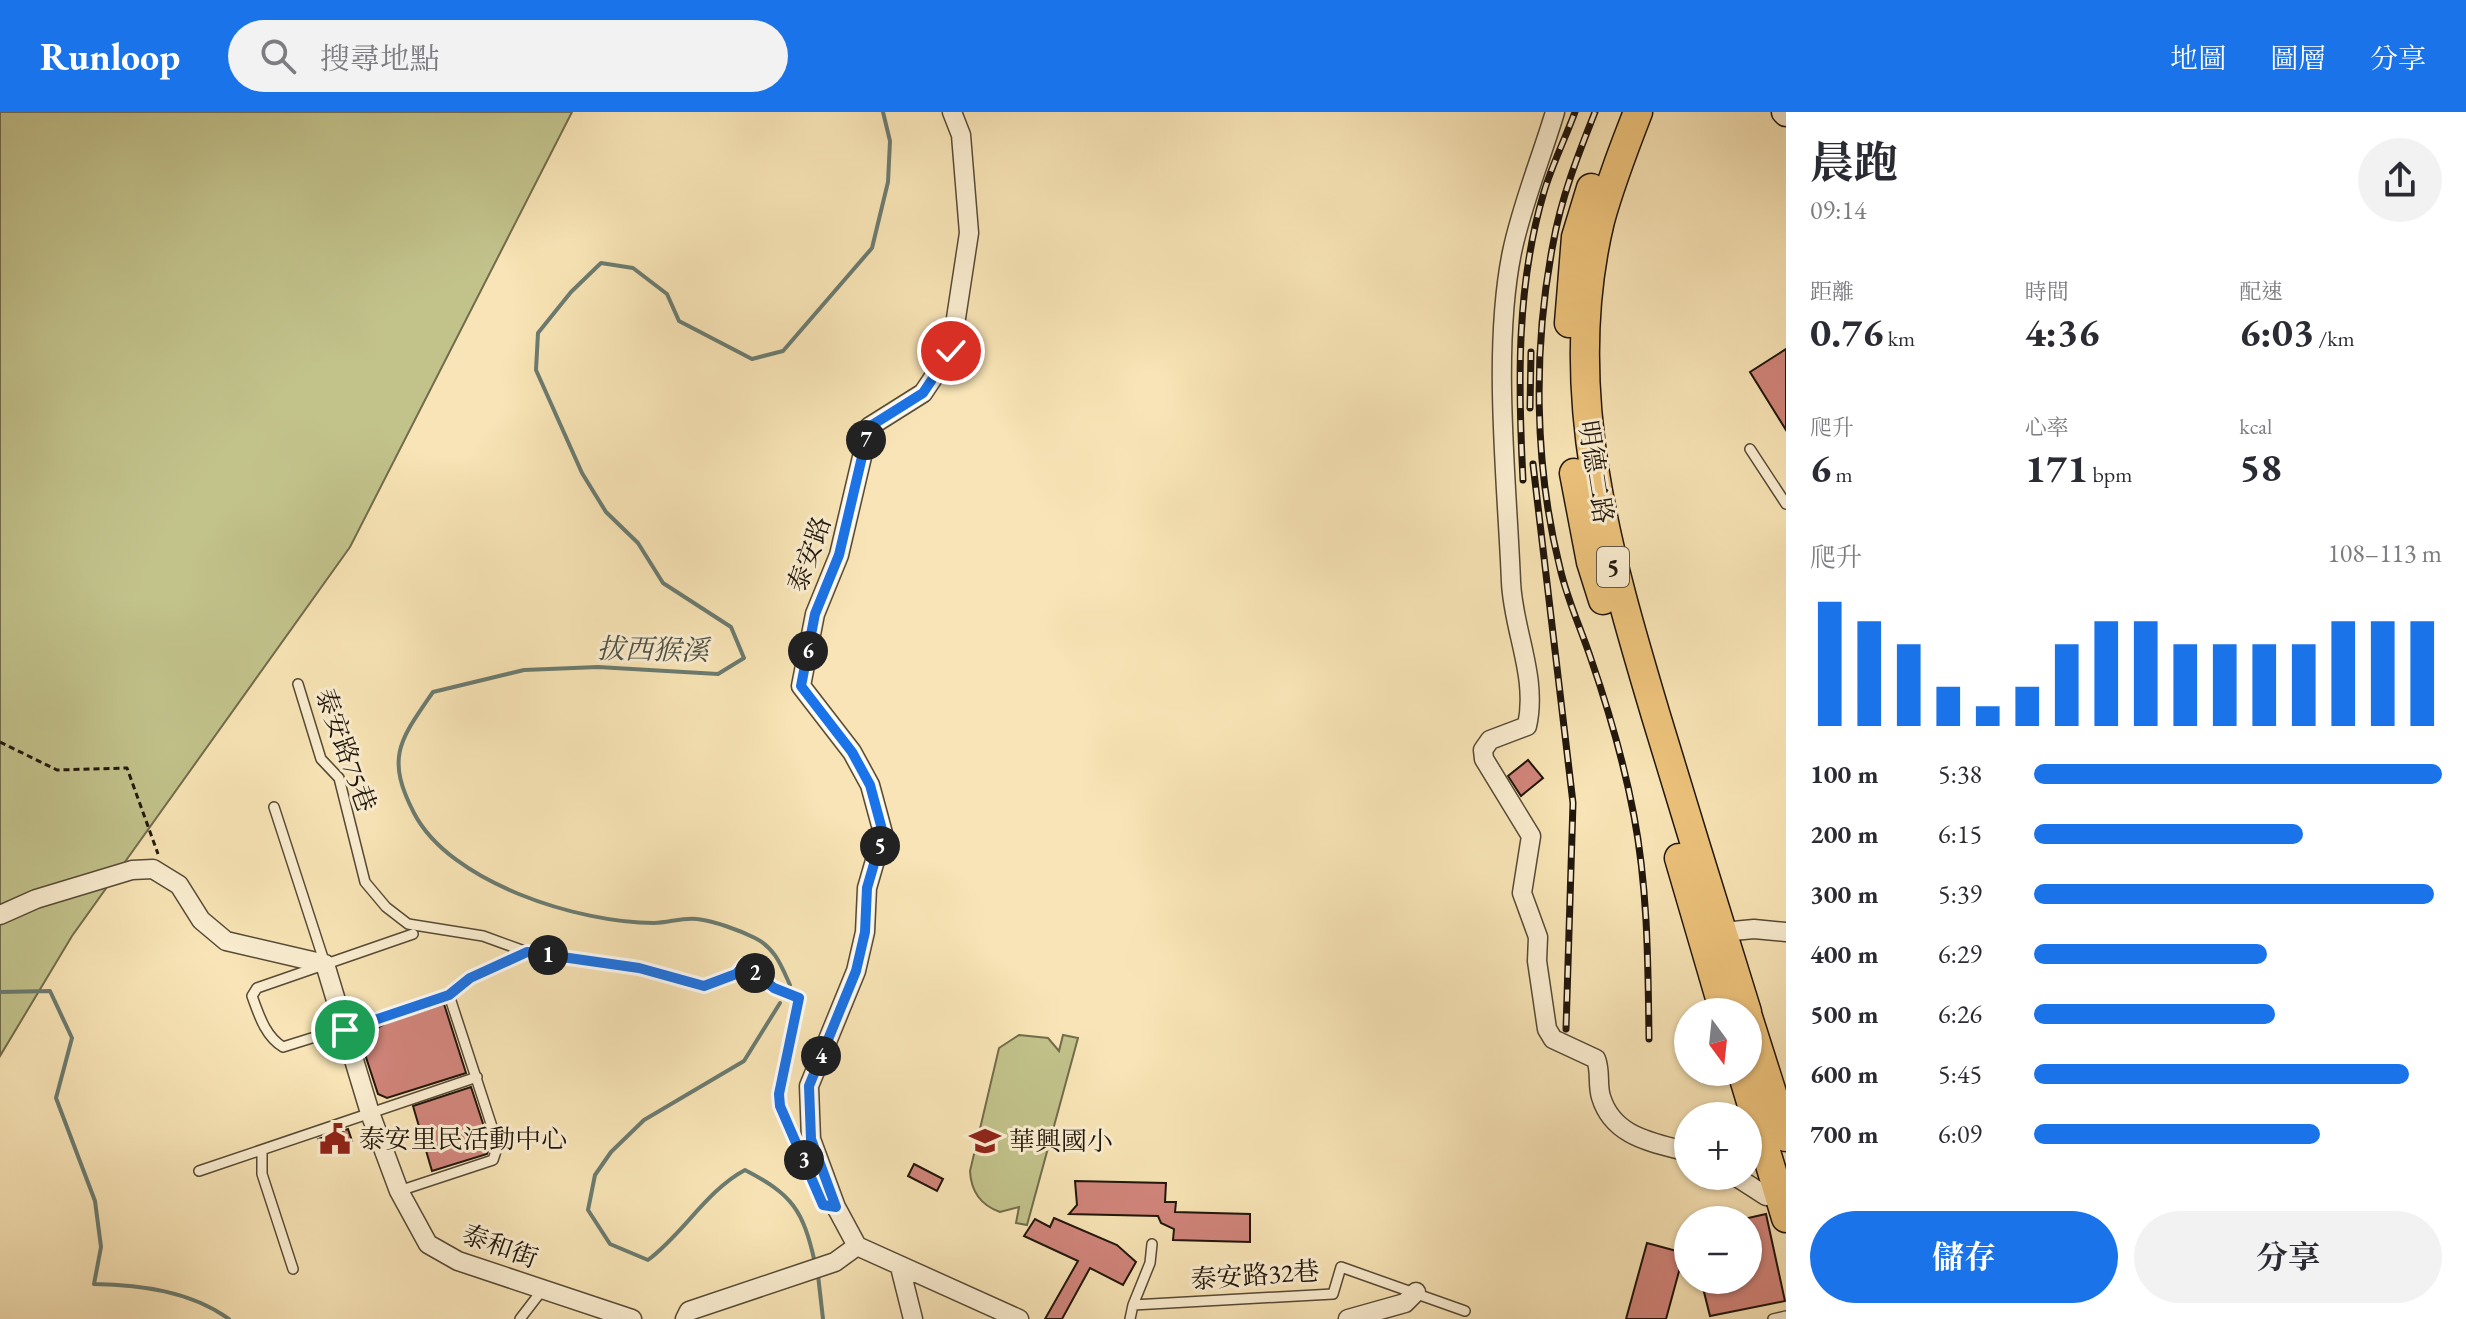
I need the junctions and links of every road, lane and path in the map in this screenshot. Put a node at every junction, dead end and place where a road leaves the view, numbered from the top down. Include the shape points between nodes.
1 (952, 112) edge
2 (1555, 112) edge
3 (1620, 112) edge
4 (1638, 112) edge
5 (1750, 449) dead end
6 (1786, 504) edge
7 (298, 684) dead end
8 (0, 742) edge
9 (274, 807) dead end
10 (165, 873) junction
11 (0, 915) edge
12 (1786, 932) edge
13 (1711, 933) junction
14 (413, 934) dead end
15 (527, 952) junction
16 (325, 964) junction
17 (449, 995) junction
18 (799, 998) joint
19 (1722, 998) edge
20 (1740, 998) edge
21 (345, 1030) junction
22 (1762, 1061) edge
23 (477, 1077) junction
24 (1746, 1086) edge
25 (370, 1113) junction
26 (1786, 1137) edge
27 (1674, 1148) edge
28 (262, 1150) junction
29 (199, 1171) dead end
30 (1757, 1190) edge
31 (399, 1191) junction
32 (1766, 1196) dead end
33 (836, 1207) junction
34 (1786, 1218) edge
35 (1152, 1244) dead end
36 (857, 1246) junction
37 (900, 1267) junction
38 (293, 1269) dead end
39 (543, 1289) junction
40 (1416, 1292) junction
41 (1133, 1305) junction
42 (1465, 1311) dead end
43 (601, 1314) edge
44 (1786, 1316) edge
45 (520, 1319) edge
46 (632, 1319) edge
47 (685, 1319) edge
48 (913, 1319) edge
49 (1019, 1319) edge
50 (1130, 1319) edge
51 (1348, 1319) edge
52 (1773, 1319) edge

1 - 33 street, 泰安路 via 961,135 969,233 951,351 923,393 869,427 839,555 815,614 801,686 852,752 870,785 883,833 867,888 856,971 809,1086 811,1139
2 - 27 street via 1512,255 1505,326 1512,609 1527,663 1529,717 1527,726 1490,740 1484,759 1529,827 1522,893 1538,937 1547,1029 1553,1039 1596,1059 1602,1075 1599,1092 1617,1127
3 - 13 main road, 明德二路 / 5 via 1576,237 1568,356 1574,473 1591,562
4 - 13 main road, 明德二路 / 5 via 1593,258 1586,368 1588,443 1612,566
5 - 6 lane
7 - 15 lane, 泰安路75巷 via 321,759 339,778 365,882 386,907 408,924 483,936
8 - 10 path via 57,770 127,768
9 - 16 lane, 泰和街
10 - 11 street via 132,870
10 - 16 street via 212,933 226,941
12 - 13 street
13 - 19 main road, 明德二路 / 5
13 - 20 main road, 明德二路 / 5
14 - 16 lane
15 - 17 lane via 470,978
15 - 18 lane, 泰安路75巷 via 639,968 704,986 736,974 744,965 774,988
16 - 21 street, 泰和街
16 - 21 lane via 257,988 252,996 263,1025 283,1047
17 - 21 lane
17 - 23 lane
18 - 33 lane, 泰安路 via 780,1106 823,1205
21 - 25 street, 泰和街
22 - 26 main road, 明德二路 / 5
23 - 25 lane
23 - 31 lane via 498,1145 493,1160
24 - 34 main road
25 - 28 lane
25 - 31 street, 泰和街
28 - 29 lane
28 - 38 lane via 262,1174
30 - 32 street
31 - 39 street, 泰和街 via 428,1244 458,1261
33 - 36 street, 泰安路
35 - 41 lane
36 - 37 street
36 - 47 street via 835,1262 689,1311
37 - 48 street
37 - 49 street
39 - 43 street, 泰和街
39 - 45 lane
40 - 41 lane, 泰安路32巷 via 1341,1267 1333,1294
40 - 42 lane, 泰安路32巷
40 - 51 street via 1405,1303
41 - 50 lane
43 - 46 street, 泰和街
44 - 52 lane

